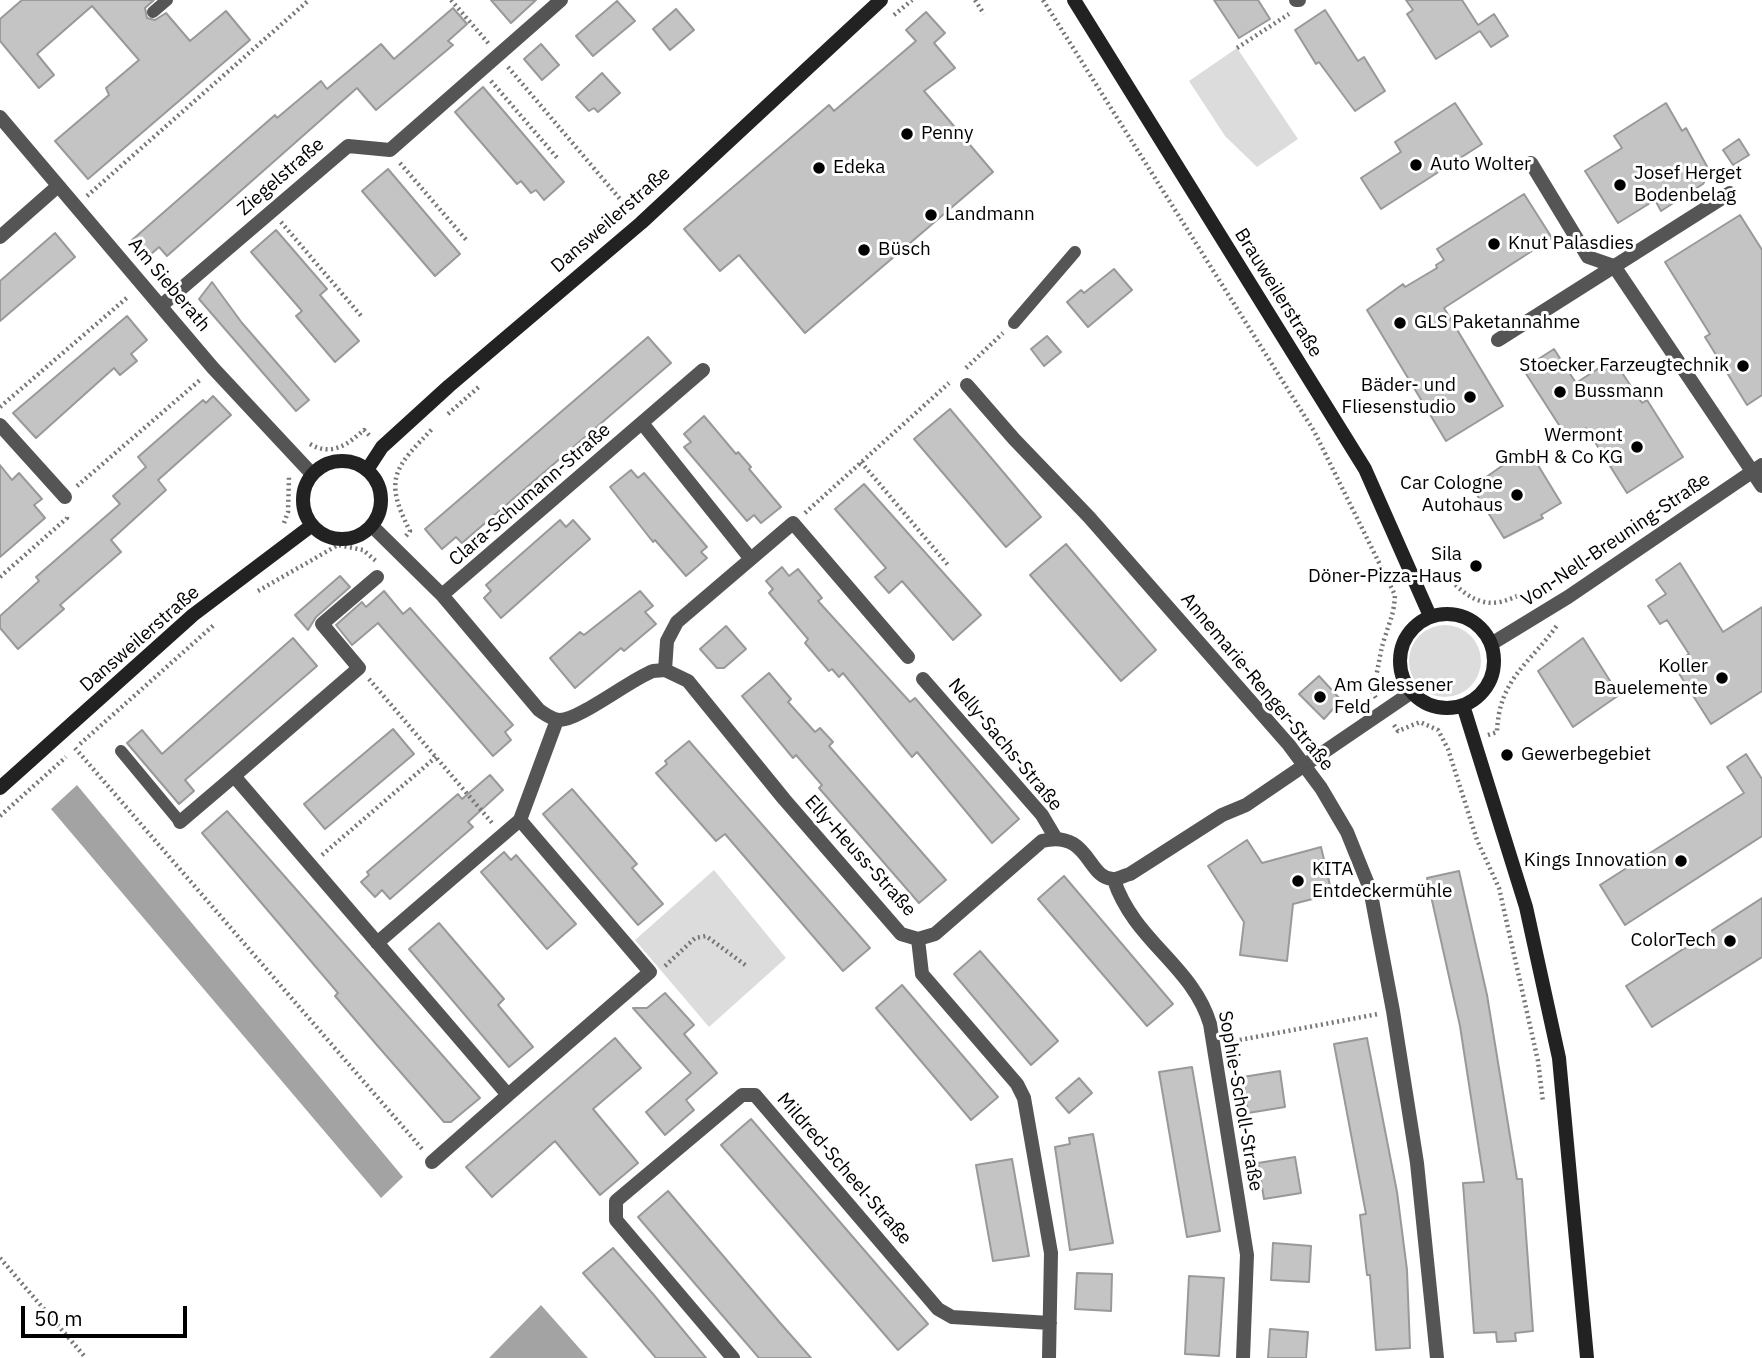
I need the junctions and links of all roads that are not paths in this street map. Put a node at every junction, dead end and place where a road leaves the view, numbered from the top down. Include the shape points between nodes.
1 (167, 0) edge
2 (561, 0) edge
3 (881, 0) edge
4 (1074, 0) edge
5 (153, 12) dead end
6 (0, 117) edge
7 (1531, 163) dead end
8 (58, 186) junction
9 (1730, 193) dead end
10 (0, 237) edge
11 (1075, 252) dead end
12 (1614, 266) junction
13 (162, 305) junction
14 (1014, 323) dead end
15 (1498, 340) dead end
16 (704, 370) dead end
17 (967, 384) dead end
18 (642, 423) junction
19 (0, 425) edge
20 (1757, 468) edge
21 (367, 470) junction
22 (312, 474) junction
23 (1762, 486) edge
24 (65, 497) road end
25 (311, 526) junction
26 (372, 526) junction
27 (750, 558) junction
28 (377, 577) dead end
29 (442, 595) junction
30 (1430, 616) junction
31 (1491, 644) junction
32 (908, 657) dead end
33 (665, 670) junction
34 (923, 679) dead end
35 (1412, 692) junction
36 (1463, 705) junction
37 (557, 720) junction
38 (121, 751) dead end
39 (1305, 765) junction
40 (234, 776) junction
41 (0, 788) edge
42 (520, 820) junction
43 (180, 822) joint
44 (1055, 837) junction
45 (1114, 880) junction
46 (918, 939) junction
47 (377, 943) junction
48 (508, 1095) junction
49 (432, 1162) road end
50 (1050, 1323) junction
51 (733, 1358) edge
52 (1049, 1358) edge
53 (1243, 1358) edge
54 (1437, 1358) edge
55 (1587, 1358) edge

1 - 5 lane
2 - 13 street, Ziegelstraße via 389,149 348,146
3 - 21 main road, Dansweilerstraße via 641,223 449,386 383,447
4 - 30 main road, Brauweilerstraße via 1365,469
6 - 8 street, Am Sieberath
7 - 12 street via 1588,257
8 - 10 street
8 - 13 street, Am Sieberath
9 - 12 street
11 - 14 lane
12 - 15 street
12 - 20 street
13 - 22 street, Am Sieberath via 213,368
16 - 18 street, Clara-Schumann-Straße
17 - 39 street, Annemarie-Renger-Straße
18 - 27 street
18 - 29 street, Clara-Schumann-Straße
19 - 24 street
20 - 23 street
20 - 31 street, Von-Nell-Breuning-Straße
21 - 22 main road via 344,461 321,466
21 - 26 main road via 380,490 381,503
22 - 25 main road via 302,495
25 - 26 main road via 331,539 342,540 364,534
25 - 41 main road, Dansweilerstraße via 193,615
26 - 29 street
27 - 32 street via 793,523
27 - 33 street via 677,622 667,641
28 - 40 street via 322,624 359,668
29 - 37 street via 539,710
30 - 31 main road via 1444,613 1473,621
30 - 35 main road via 1404,641 1402,677
31 - 36 main road via 1490,680
33 - 37 street via 642,675 572,718
33 - 46 street, Elly-Heuss-Straße via 688,681 901,934
34 - 44 street, Nelly-Sachs-Straße via 1042,815
35 - 36 main road via 1430,705
35 - 39 street
36 - 55 main road via 1526,907 1559,1058
37 - 42 street
38 - 43 lane
39 - 45 street
39 - 54 street, Annemarie-Renger-Straße via 1347,832 1370,889 1422,1199
40 - 43 street
40 - 47 street
42 - 47 street
42 - 48 street via 650,972
44 - 45 street via 1074,842 1104,877
44 - 46 street, Elly-Heuss-Straße via 1042,841 935,934
45 - 53 street, Sophie-Scholl-Straße via 1133,922 1206,1009 1247,1255
46 - 50 street via 922,974 1024,1098 1051,1253
47 - 48 street
48 - 49 street
50 - 51 street, Mildred-Scheel-Straße via 952,1317 938,1308 755,1095 741,1095 616,1201 616,1220
50 - 52 street

